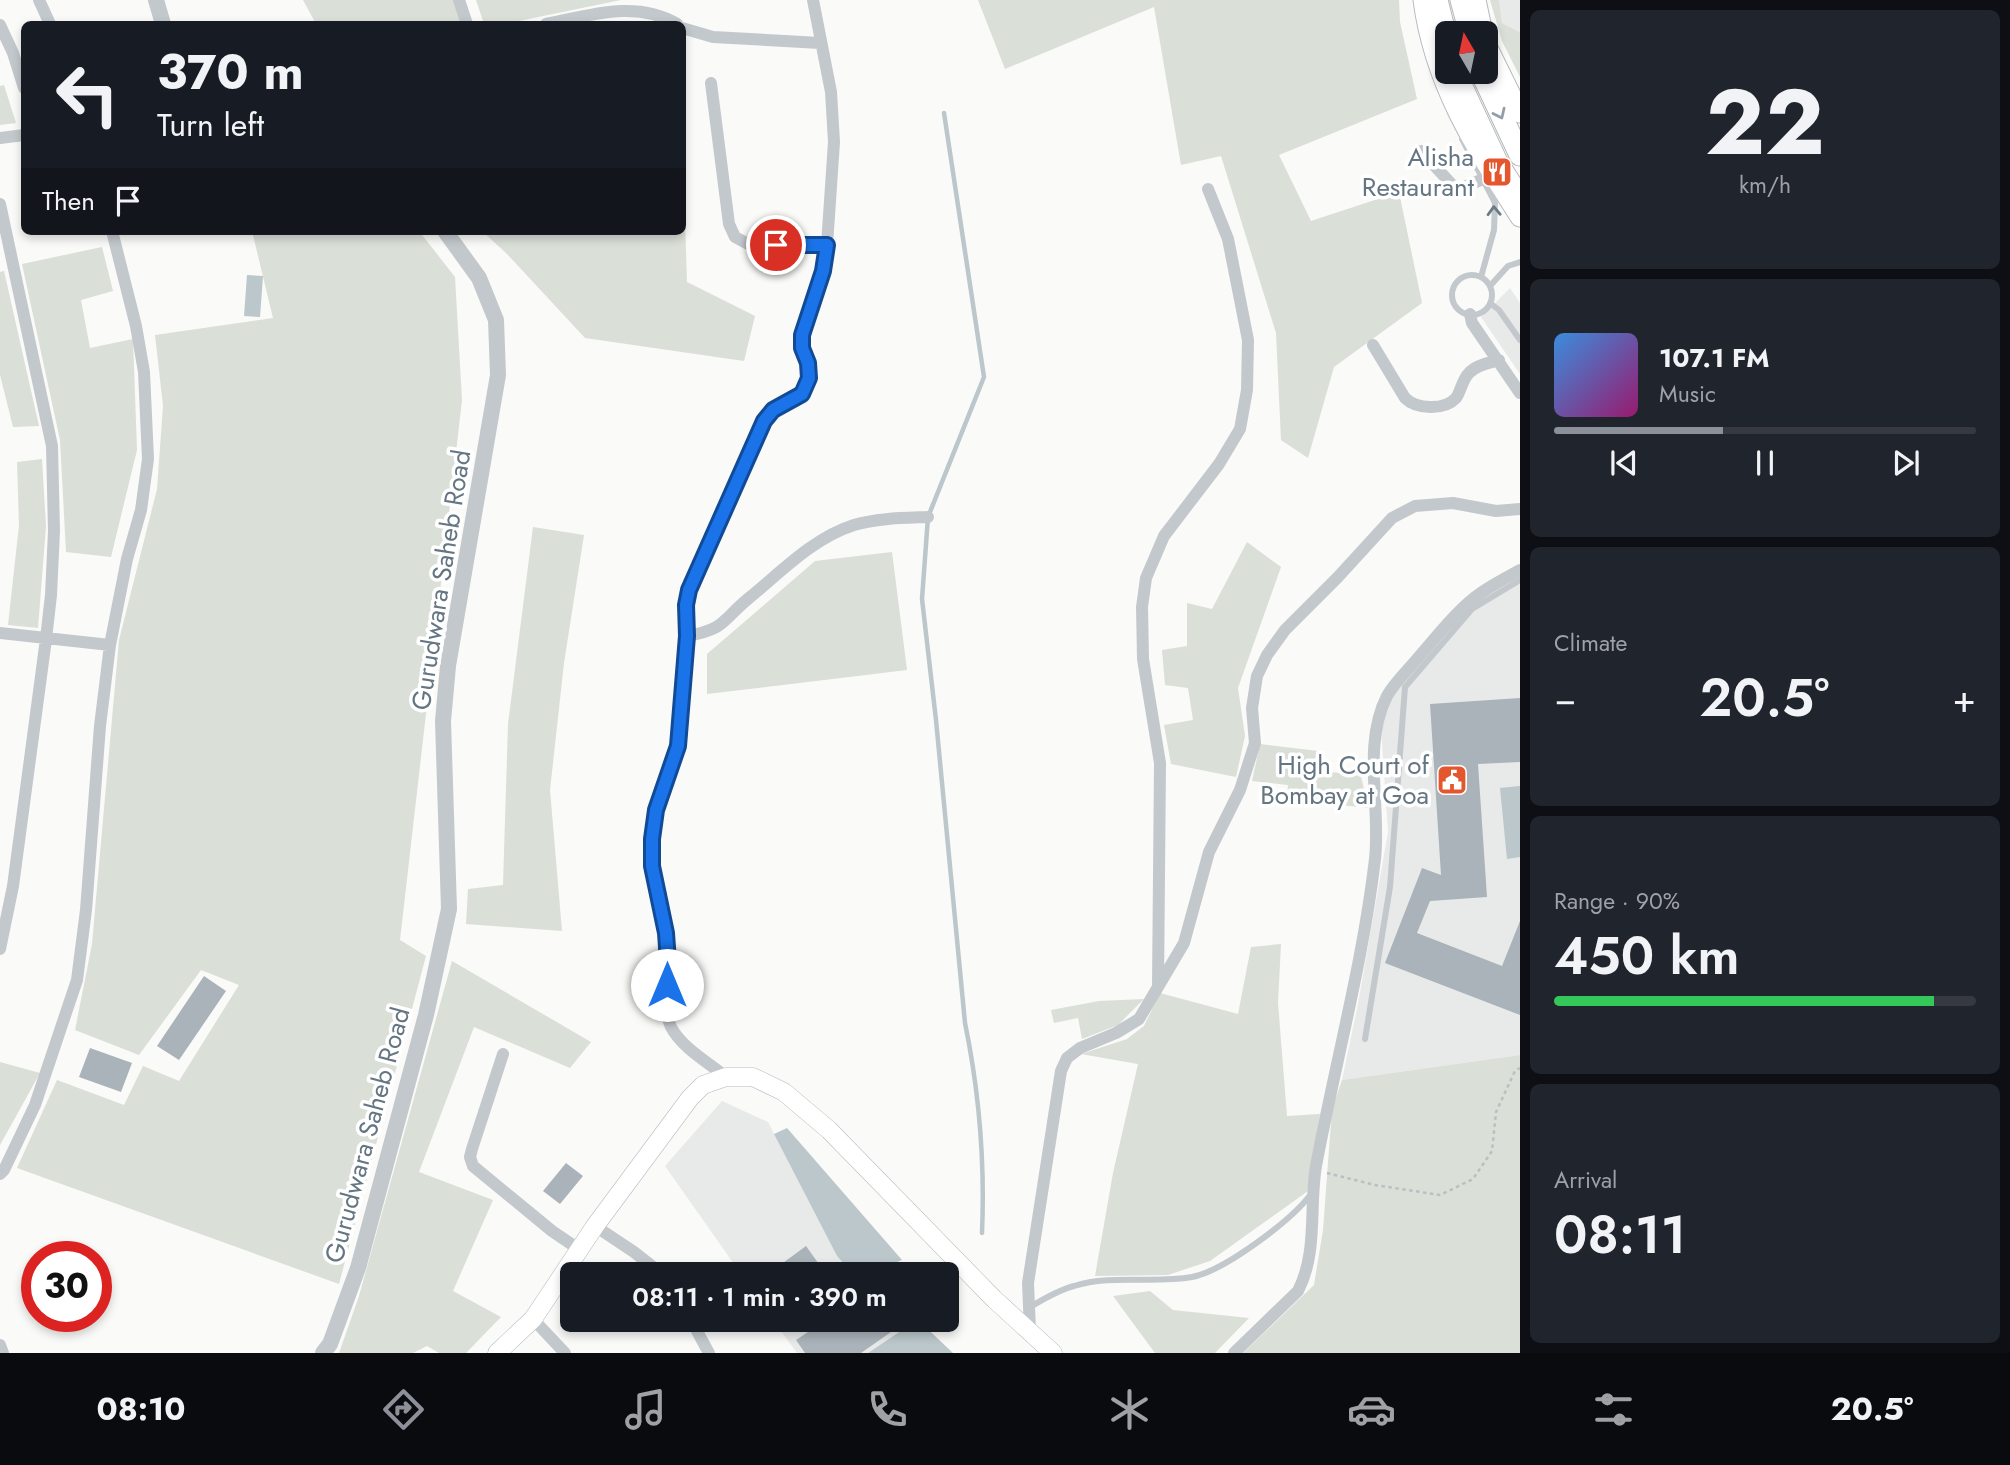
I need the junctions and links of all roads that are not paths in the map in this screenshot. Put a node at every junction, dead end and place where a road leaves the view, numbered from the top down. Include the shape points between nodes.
1 (39, 0) edge
2 (156, 0) edge
3 (458, 0) edge
4 (813, 0) edge
5 (1423, 0) edge
6 (1437, 0) edge
7 (1461, 0) edge
8 (1476, 0) edge
9 (49, 21) edge
10 (162, 21) edge
11 (466, 21) edge
12 (560, 21) edge
13 (672, 21) edge
14 (1442, 21) edge
15 (1467, 21) edge
16 (1480, 21) edge
17 (0, 25) edge
18 (686, 30) edge
19 (820, 43) junction
20 (1498, 68) edge
21 (21, 78) edge
22 (711, 83) dead end
23 (1461, 84) edge
24 (1487, 84) edge
25 (1520, 113) edge
26 (21, 135) edge
27 (0, 138) edge
28 (1421, 152) dead end
29 (1520, 155) edge
30 (1488, 178) junction
31 (1208, 188) dead end
32 (1520, 198) edge
33 (0, 204) edge
34 (1520, 218) edge
35 (114, 235) edge
36 (448, 235) edge
37 (827, 245) junction
38 (1520, 262) edge
39 (1481, 277) junction
40 (1490, 286) junction
41 (1490, 303) junction
42 (1469, 314) junction
43 (1520, 340) edge
44 (1373, 345) dead end
45 (1499, 360) junction
46 (1520, 393) edge
47 (1520, 509) edge
48 (928, 517) dead end
49 (1520, 570) edge
50 (1520, 580) edge
51 (0, 633) edge
52 (687, 636) junction
53 (46, 639) junction
54 (110, 645) junction
55 (0, 949) edge
56 (1158, 989) junction
57 (1365, 1039) dead end
58 (503, 1054) dead end
59 (726, 1077) junction
60 (0, 1174) edge
61 (1314, 1190) junction
62 (595, 1226) junction
63 (580, 1250) junction
64 (647, 1262) edge
65 (1028, 1308) junction
66 (533, 1319) junction
67 (1030, 1330) junction
68 (698, 1332) edge
69 (0, 1345) edge
70 (4, 1353) edge
71 (323, 1353) edge
72 (497, 1353) edge
73 (565, 1353) edge
74 (709, 1353) edge
75 (1053, 1353) edge
76 (1234, 1353) edge

1 - 9 street
2 - 10 street
3 - 11 street
4 - 19 street
5 - 30 main road via 1435,62
6 - 14 highway
7 - 15 highway
8 - 16 main road
12 - 13 street via 617,9 643,9
17 - 21 street
18 - 19 street via 713,37
19 - 37 street via 831,92 834,142
20 - 25 main road
22 - 37 street via 729,224 735,237 750,246
23 - 32 highway via 1497,162
24 -> 29 highway
26 - 27 street
28 - 30 street via 1455,188
30 - 34 main road
39 -> 30 lane via 1496,213
31 - 56 street via 1228,239 1248,340 1247,390 1240,429 1164,536 1146,578 1143,659 1160,763
33 - 53 street via 52,446 54,531
35 - 54 street via 144,372 148,459
36 - 71 street, Gurudwara Saheb Road via 480,278 496,320 498,375 443,721 449,909 426,1015 358,1268
37 - 52 street via 802,335 809,378 802,394 773,410 764,421 689,590
38 - 40 lane via 1508,266
39 - 40 lane
39 - 42 lane via 1463,277 1455,286 1455,304
40 - 41 lane
41 - 42 lane via 1482,312
41 - 43 lane
42 - 45 street
44 - 45 street via 1405,398 1421,406 1450,403 1469,373
45 - 46 street
47 - 56 street via 1496,511 1453,503 1415,506 1392,518 1285,630 1257,676 1252,708 1255,743 1240,790 1209,852 1184,943
48 - 52 street via 886,518 817,542 723,625
49 - 61 street via 1458,613 1387,695 1379,717 1375,860
50 - 57 lane via 1472,609 1405,687 1390,887
51 - 53 street
52 - 59 street via 678,746 656,810 652,866 666,933 666,1007 671,1027
53 - 54 street
53 - 55 street via 13,886
54 - 60 street via 77,980 35,1105
56 - 65 street via 1139,1019 1080,1048 1067,1058 1061,1072
58 - 63 street via 472,1149 472,1166
59 - 62 main road via 703,1085 690,1098
59 - 67 main road via 752,1077 784,1092 829,1130 993,1299
61 - 65 lane via 1282,1224 1214,1270 1166,1280 1098,1280 1057,1292
61 - 76 street via 1310,1259 1298,1291
62 - 63 main road
62 - 64 street
63 - 66 main road
65 - 67 street
66 - 72 main road
66 - 73 street
67 - 75 main road
68 - 74 street
69 - 70 street

